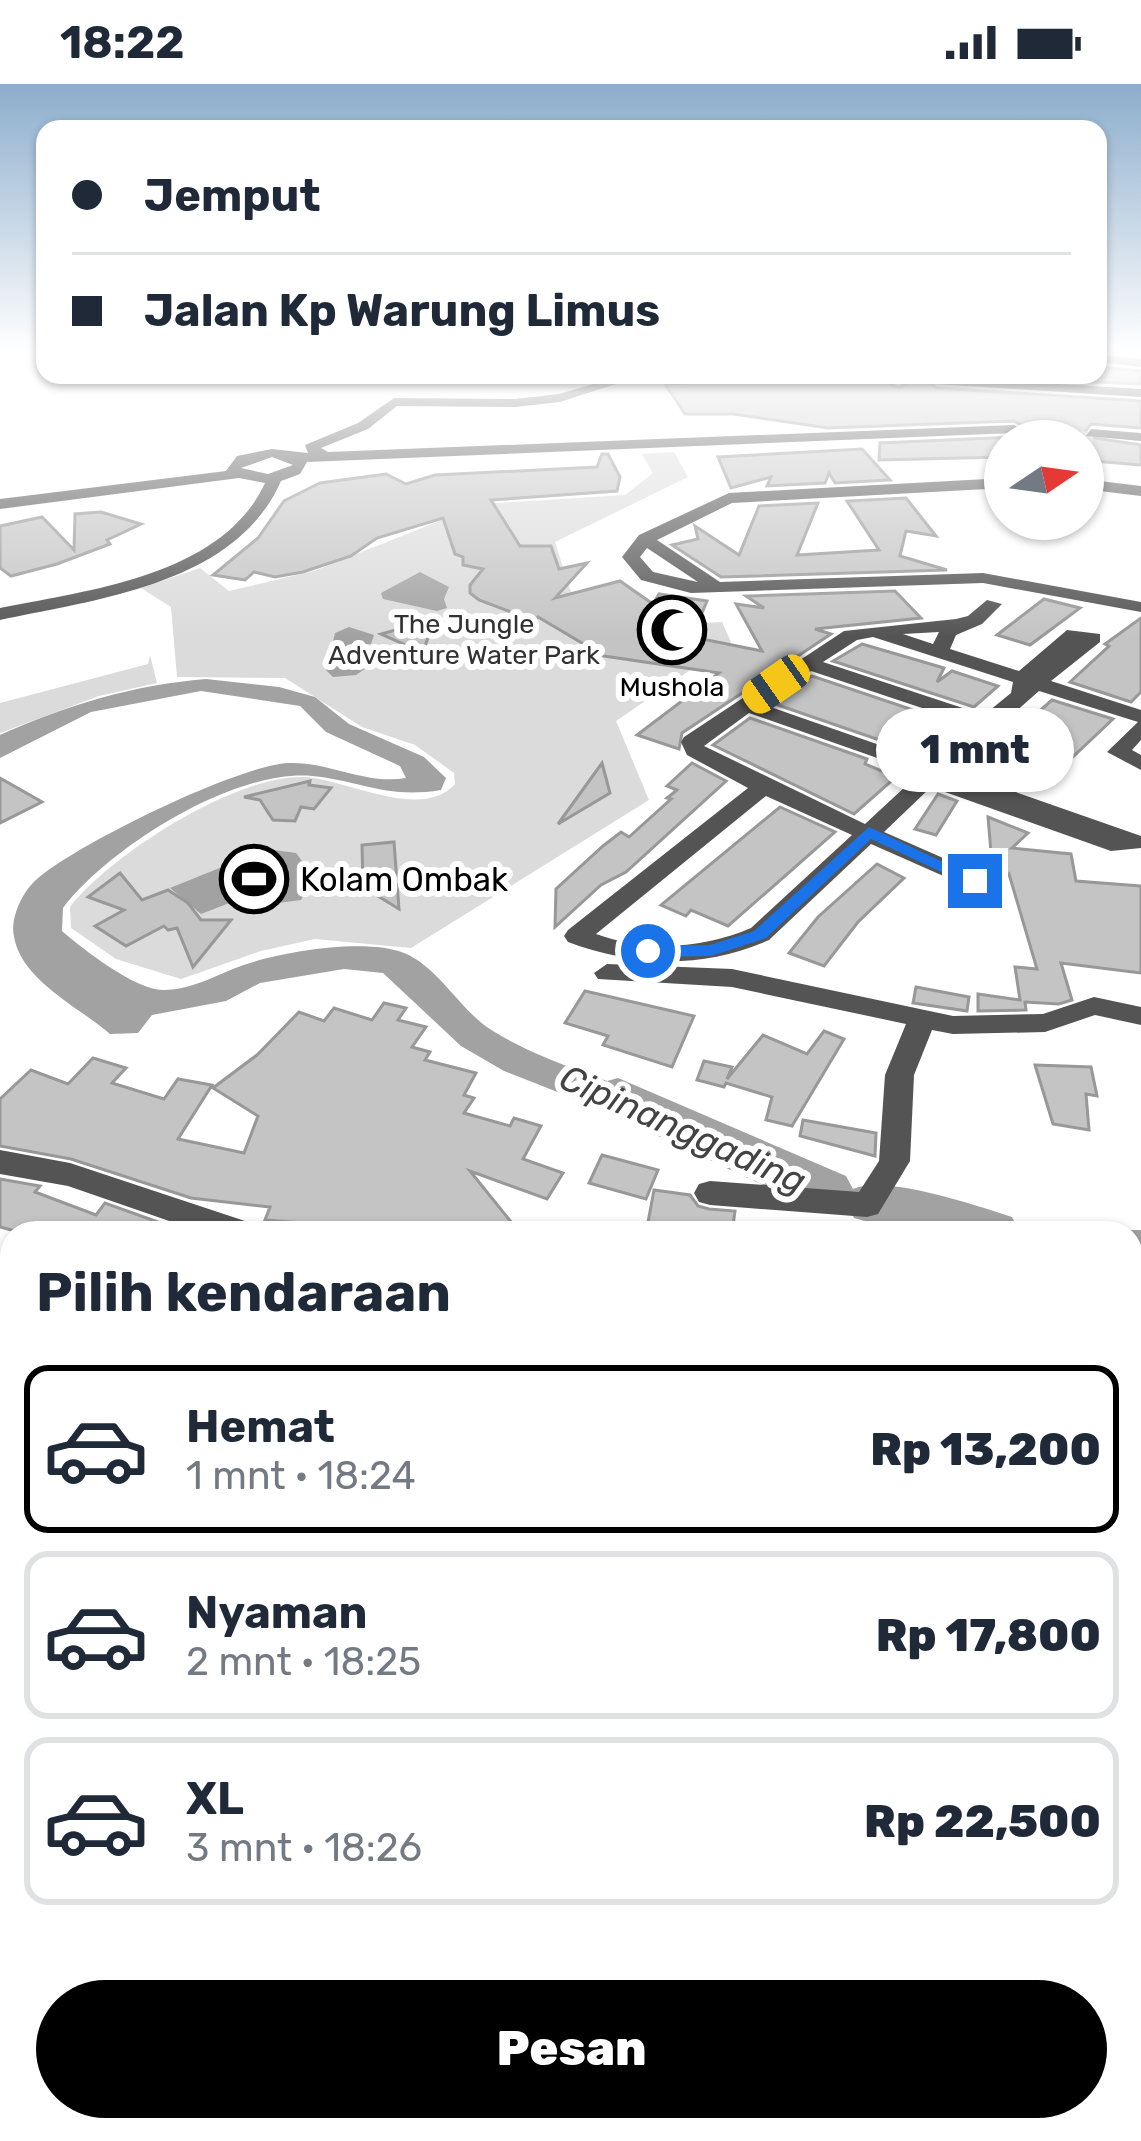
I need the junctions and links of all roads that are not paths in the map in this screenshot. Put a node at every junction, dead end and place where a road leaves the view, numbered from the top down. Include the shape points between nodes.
1 (317, 445) edge
2 (729, 445) edge
3 (335, 463) junction
4 (299, 464) junction
5 (237, 468) junction
6 (275, 477) junction
7 (984, 484) edge
8 (1104, 487) edge
9 (1141, 491) edge
10 (0, 492) edge
11 (0, 504) edge
12 (645, 539) junction
13 (134, 580) junction
14 (718, 589) junction
15 (0, 604) edge
16 (993, 604) dead end
17 (1141, 607) edge
18 (0, 614) edge
19 (957, 625) junction
20 (874, 632) junction
21 (938, 655) junction
22 (806, 663) junction
23 (1027, 686) junction
24 (746, 705) junction
25 (1141, 717) edge
26 (987, 723) junction
27 (1141, 728) edge
28 (1141, 763) edge
29 (932, 776) junction
30 (761, 789) junction
31 (869, 832) junction
32 (975, 881) dead end
33 (608, 973) dead end
34 (1141, 1016) edge
35 (921, 1022) junction
36 (0, 1162) edge
37 (710, 1193) dead end
38 (206, 1221) edge

1 - 3 street via 310,448
2 - 3 street
3 - 4 street
4 - 5 street via 262,454
4 - 6 street
5 - 6 street
5 - 10 street
5 - 11 street
6 - 13 street via 265,505 228,542
7 - 12 street via 729,498
8 - 9 street
12 - 14 street
12 - 14 street via 631,557 647,576
13 - 15 street
13 - 18 street
14 - 17 street via 983,578
16 - 19 street
19 - 20 street
19 - 21 street
20 - 21 street
20 - 22 street via 851,634
21 - 23 street
22 - 24 street
22 - 26 street
23 - 25 street
23 - 26 street
24 - 29 street
24 - 30 street via 691,744
26 - 29 street
27 - 28 street via 1118,752
29 - 29 street via 963,778 1136,842 1119,846
29 - 31 street
30 - 31 street
30 - 31 street via 578,936 684,953 747,941
31 - 32 street
33 - 35 street via 732,978
34 - 35 street via 1094,1006 1045,1023
35 - 37 street via 898,1081 898,1155 871,1202
36 - 38 street via 70,1175

